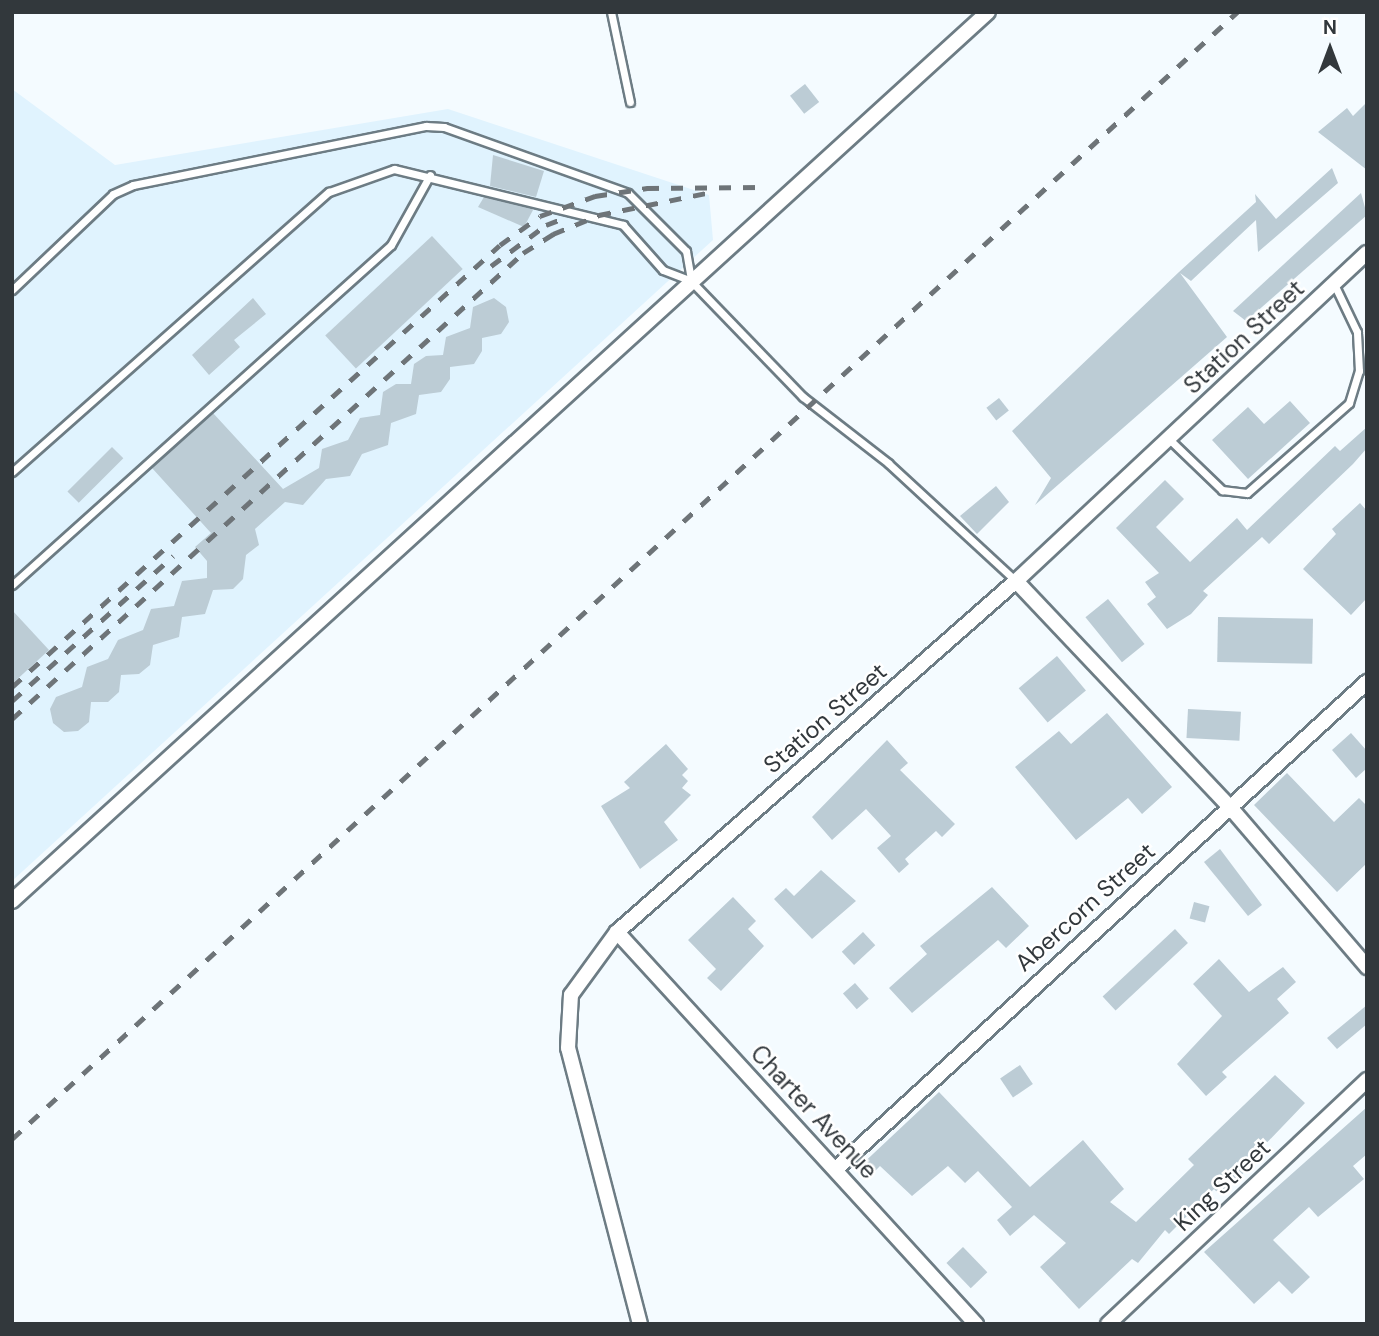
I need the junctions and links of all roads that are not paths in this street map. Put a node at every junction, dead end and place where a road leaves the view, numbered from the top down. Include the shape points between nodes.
1 (611, 12) edge
2 (988, 12) edge
3 (630, 102) dead end
4 (430, 176) junction
5 (1367, 253) edge
6 (691, 281) junction
7 (1334, 284) junction
8 (12, 290) edge
9 (1168, 439) junction
10 (12, 471) edge
11 (1016, 580) junction
12 (12, 585) edge
13 (1367, 682) edge
14 (1230, 807) junction
15 (12, 901) edge
16 (617, 932) junction
17 (1367, 967) edge
18 (1367, 1080) edge
19 (836, 1169) junction
20 (640, 1324) edge
21 (976, 1324) edge
22 (1108, 1324) edge

1 - 3 lane
2 - 6 street
4 - 6 lane via 623,225 663,270
4 - 10 lane via 394,169 329,192
4 - 12 lane via 391,245
5 - 7 street, Station Street
6 - 8 lane via 686,251 628,193 444,127 426,126 133,186 113,194
6 - 11 lane via 803,397 888,463
6 - 15 street
7 - 9 street, Station Street
7 - 9 lane via 1357,332 1359,371 1349,403 1247,493 1222,490
9 - 11 street, Station Street
11 - 14 street
11 - 16 street, Station Street
13 - 14 street, Abercorn Street
14 - 17 street
14 - 19 street, Abercorn Street
16 - 19 street, Charter Avenue
16 - 20 street, Station Street via 571,995 566,1022 579,1097
18 - 22 street, King Street
19 - 21 street, Charter Avenue

